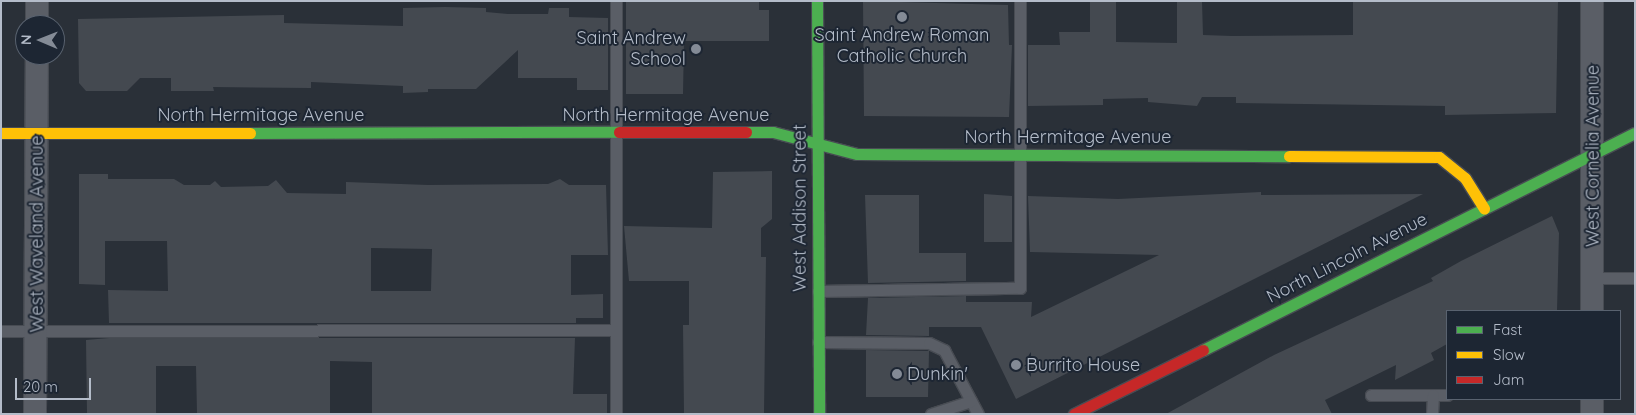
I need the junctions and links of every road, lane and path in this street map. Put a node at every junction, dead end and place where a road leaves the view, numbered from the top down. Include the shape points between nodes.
1 (37, 1) edge
2 (616, 1) edge
3 (817, 1) edge
4 (1020, 1) edge
5 (1592, 1) edge
6 (37, 15) edge
7 (37, 65) edge
8 (616, 132) junction
9 (1, 133) edge
10 (38, 133) junction
11 (1635, 133) edge
12 (818, 144) junction
13 (1593, 154) junction
14 (1020, 155) junction
15 (1484, 209) junction
16 (1592, 278) junction
17 (1635, 278) edge
18 (818, 291) junction
19 (1592, 310) edge
20 (36, 330) junction
21 (616, 330) junction
22 (1, 331) edge
23 (818, 342) junction
24 (1371, 395) dead end
25 (1433, 395) junction
26 (1446, 395) edge
27 (1592, 400) edge
28 (972, 401) junction
29 (35, 414) edge
30 (616, 414) edge
31 (819, 414) edge
32 (930, 414) edge
33 (978, 414) edge
34 (1074, 414) edge
35 (1432, 414) edge
36 (1592, 414) edge

1 - 6 street
2 - 8 lane
3 - 12 street, West Addison Street
4 - 14 lane
5 - 13 street, West Cornelia Avenue
7 - 10 street, West Waveland Avenue
8 - 10 street, North Hermitage Avenue
8 - 12 street, North Hermitage Avenue via 774,132
8 - 21 lane
9 - 10 street, North Hermitage Avenue
10 - 20 street, West Waveland Avenue
11 - 13 street, North Lincoln Avenue
12 - 14 street, North Hermitage Avenue via 857,154
12 - 18 street, West Addison Street
13 - 15 street, North Lincoln Avenue
13 - 16 street, West Cornelia Avenue
14 - 15 street, North Hermitage Avenue via 1439,157 1465,178
14 - 18 lane via 1020,288
15 - 34 street, North Lincoln Avenue
16 - 17 lane
16 - 19 street, West Cornelia Avenue
18 - 23 street, West Addison Street
20 - 21 lane
20 - 22 lane
20 - 29 street, West Waveland Avenue
21 - 30 lane
23 - 28 lane via 929,343 944,350
23 - 31 street, West Addison Street
24 - 25 lane
25 - 26 lane
25 - 35 lane
27 - 36 street
28 - 32 lane
28 - 33 lane

